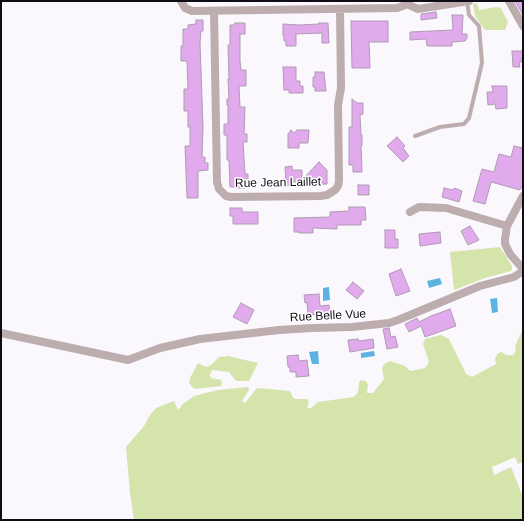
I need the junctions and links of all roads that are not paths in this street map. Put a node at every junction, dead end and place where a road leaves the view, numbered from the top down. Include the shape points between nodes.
1 (181, 1) edge
2 (468, 1) edge
3 (509, 1) edge
4 (407, 2) edge
5 (340, 9) junction
6 (214, 11) junction
7 (523, 26) edge
8 (415, 136) dead end
9 (523, 196) edge
10 (410, 212) dead end
11 (507, 226) junction
12 (523, 270) edge
13 (1, 333) edge

1 - 6 street via 188,10
2 - 4 street via 418,9
2 - 8 lane via 469,15 479,26 482,63 469,118 464,124 440,127
3 - 7 street
4 - 5 street via 397,8
5 - 6 street
5 - 6 street, Rue Jean Laillet via 339,181 335,190 320,196 231,197 226,196 219,188
9 - 11 street
10 - 11 street via 419,207 446,208
11 - 12 street via 505,244
12 - 13 street, Rue Belle Vue via 514,277 480,286 389,323 279,330 200,339 160,348 128,360

